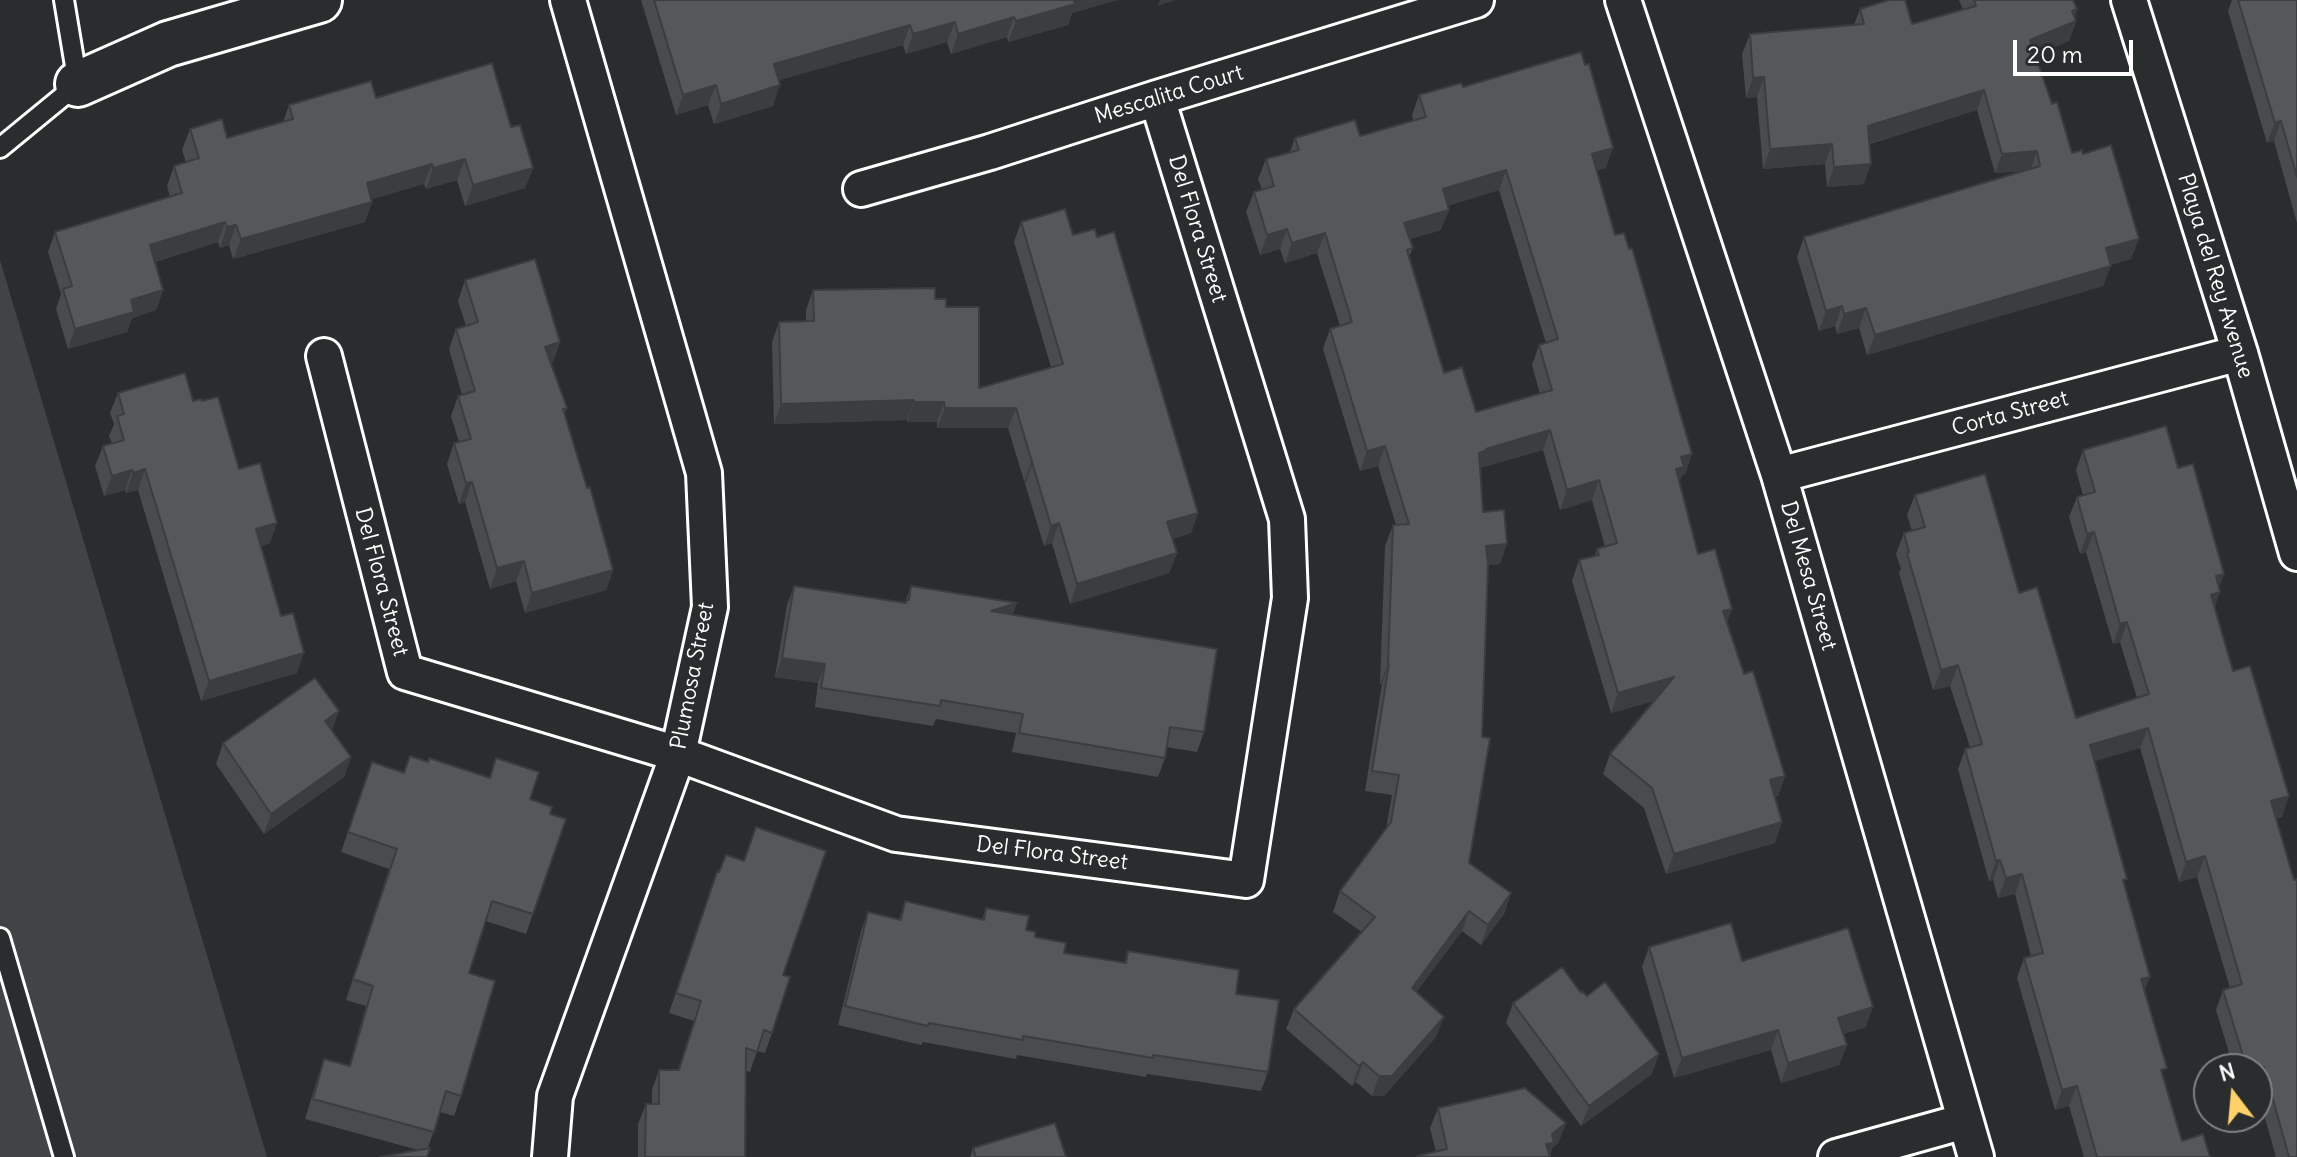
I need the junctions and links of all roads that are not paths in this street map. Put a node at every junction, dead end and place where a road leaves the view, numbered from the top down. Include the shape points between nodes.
1 (319, 0) edge
2 (568, 0) edge
3 (1476, 0) edge
4 (1623, 0) edge
5 (2129, 0) edge
6 (65, 4) edge
7 (78, 84) junction
8 (1157, 98) junction
9 (0, 148) edge
10 (861, 189) dead end
11 (2240, 353) junction
12 (324, 356) dead end
13 (1779, 475) junction
14 (2297, 553) edge
15 (678, 754) junction
16 (0, 938) edge
17 (1965, 1121) junction
18 (64, 1157) edge
19 (550, 1157) edge
20 (1836, 1157) edge
21 (1976, 1157) edge

1 - 7 street via 168,44
2 - 15 street, Plumosa Street via 704,473 710,607
3 - 8 street, Mescalita Court
4 - 13 street, Del Mesa Street
5 - 11 street, Playa del Rey Avenue
6 - 7 lane
7 - 9 lane
8 - 10 street, Mescalita Court
8 - 15 street, Del Flora Street via 1287,519 1290,598 1246,880 896,834
11 - 13 street, Corta Street
11 - 14 street, Playa del Rey Avenue
12 - 15 street, Del Flora Street via 405,672
13 - 17 street, Del Mesa Street
15 - 19 street, Plumosa Street via 555,1096
16 - 18 lane
17 - 20 street
17 - 21 street, Del Mesa Street

